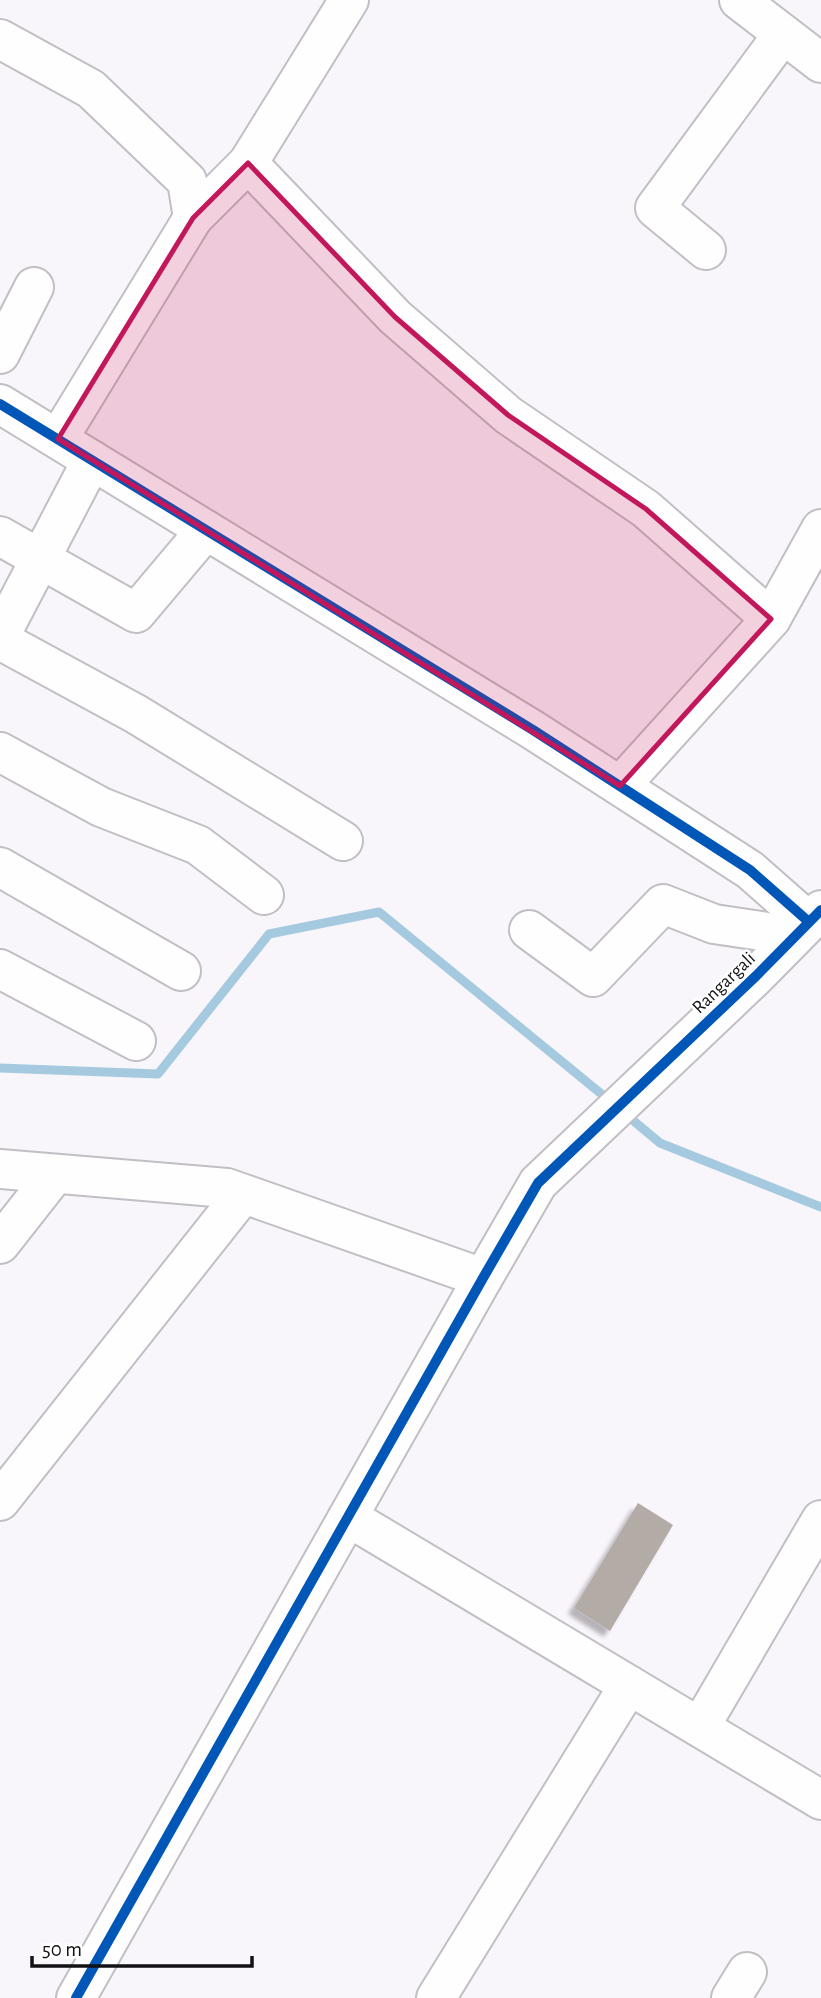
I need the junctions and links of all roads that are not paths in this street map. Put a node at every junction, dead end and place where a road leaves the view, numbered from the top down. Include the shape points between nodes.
1 (349, 0) edge
2 (739, 0) edge
3 (783, 34) junction
4 (0, 39) edge
5 (821, 63) edge
6 (248, 163) junction
7 (193, 218) junction
8 (706, 250) dead end
9 (34, 287) dead end
10 (0, 354) edge
11 (0, 404) edge
12 (58, 439) junction
13 (92, 460) junction
14 (821, 529) edge
15 (206, 530) junction
16 (0, 536) edge
17 (40, 559) junction
18 (771, 619) junction
19 (0, 638) edge
20 (0, 752) edge
21 (620, 786) junction
22 (342, 841) dead end
23 (0, 867) edge
24 (264, 895) dead end
25 (808, 923) edge
26 (529, 930) dead end
27 (0, 969) edge
28 (181, 971) dead end
29 (136, 1041) dead end
30 (0, 1169) edge
31 (55, 1174) junction
32 (243, 1194) junction
33 (0, 1244) edge
34 (483, 1278) junction
35 (0, 1501) edge
36 (348, 1517) junction
37 (821, 1520) edge
38 (629, 1685) junction
39 (700, 1727) junction
40 (821, 1800) edge
41 (76, 1998) edge
42 (436, 1998) edge

1 - 6 street
2 - 3 street
3 - 5 street
3 - 8 street via 655,208
4 - 7 street via 90,89 187,181
6 - 7 street
6 - 18 street via 395,317 508,415 646,509
7 - 12 street
9 - 10 street
11 - 12 street
12 - 13 street
13 - 15 street
13 - 17 street
14 - 18 street
15 - 17 street via 136,613
15 - 21 street
16 - 17 street
17 - 19 street
18 - 21 street
19 - 22 street via 136,714
20 - 24 street via 101,807 198,845
21 - 25 street via 750,870
23 - 28 street
25 - 26 street via 715,924 663,904 593,977
25 - 34 street, Rangargali via 538,1183
27 - 29 street
30 - 31 street
31 - 32 street via 227,1188
31 - 33 street
32 - 34 street
32 - 35 street
34 - 36 street, Rangargali
36 - 38 street
36 - 41 street, Rangargali
37 - 39 street
38 - 39 street
38 - 42 street
39 - 40 street

